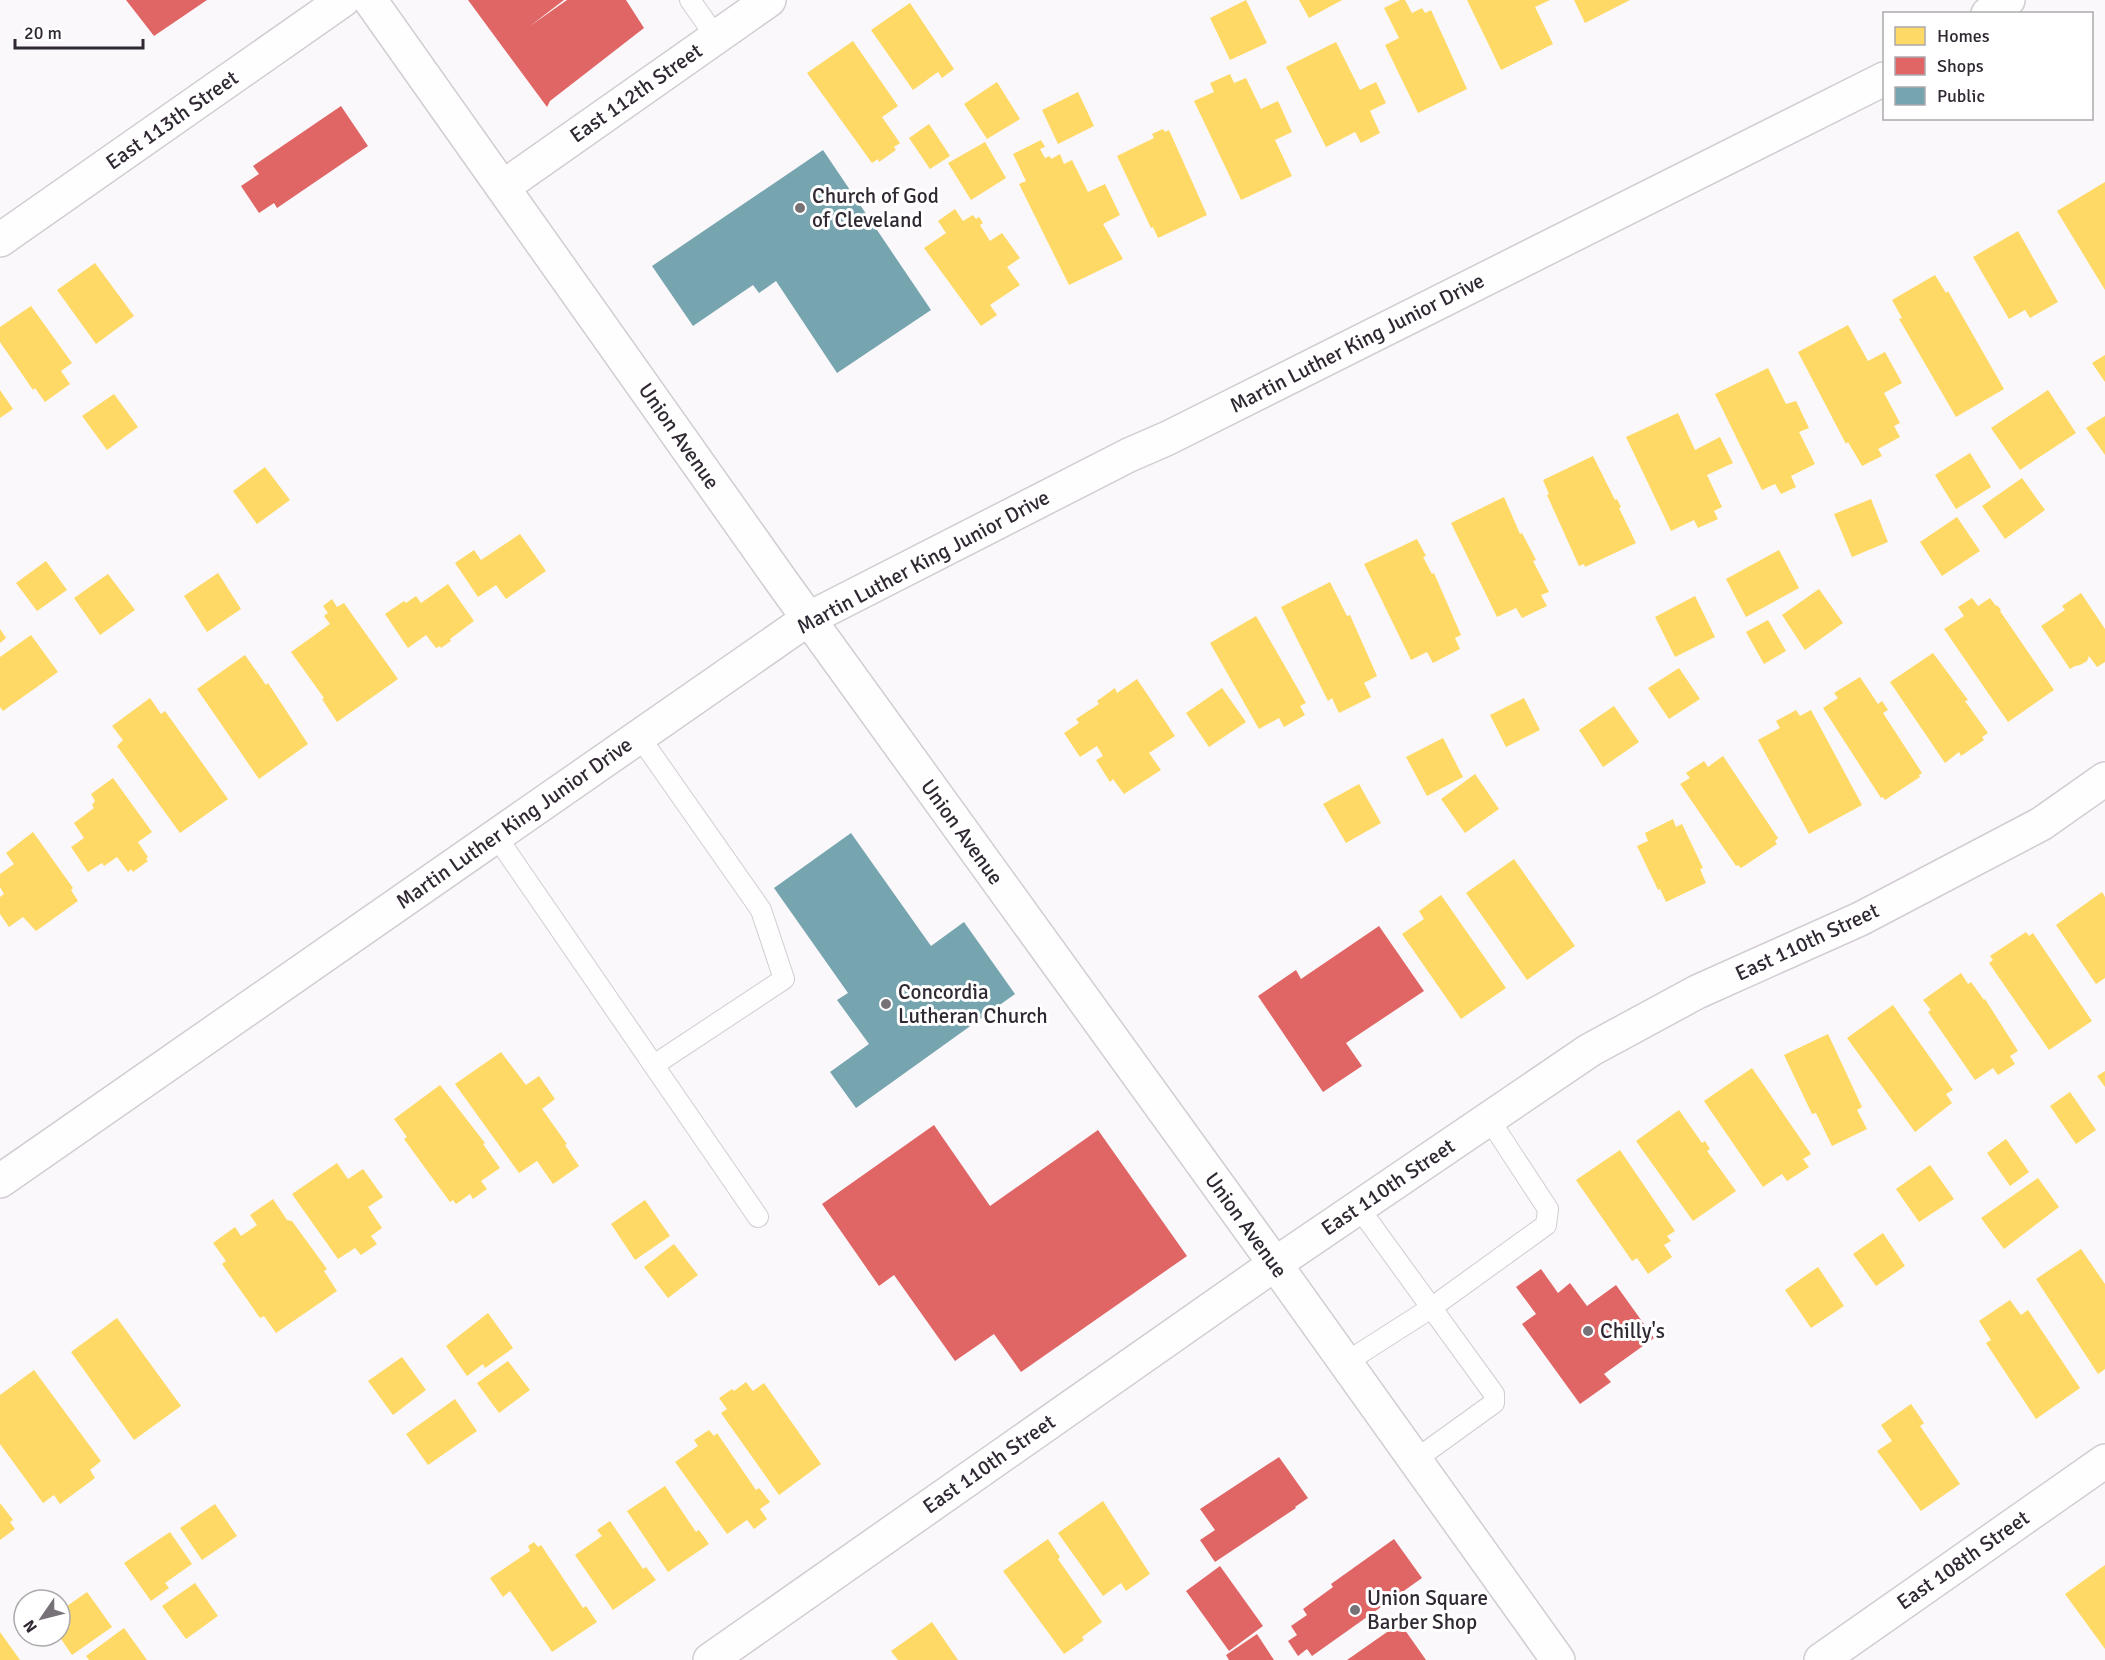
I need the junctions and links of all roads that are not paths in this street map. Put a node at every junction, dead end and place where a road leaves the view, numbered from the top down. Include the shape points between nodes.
1 (343, 0) edge
2 (370, 0) edge
3 (690, 0) edge
4 (769, 0) edge
5 (2008, 0) edge
6 (1991, 12) edge
7 (717, 37) junction
8 (1883, 80) edge
9 (503, 187) junction
10 (0, 240) edge
11 (808, 619) junction
12 (639, 736) junction
13 (2105, 779) edge
14 (496, 836) junction
15 (654, 1065) junction
16 (1489, 1119) junction
17 (0, 1181) edge
18 (1359, 1208) junction
19 (758, 1217) dead end
20 (1275, 1264) junction
21 (1431, 1308) junction
22 (1345, 1364) junction
23 (1415, 1460) junction
24 (2105, 1461) edge
25 (710, 1660) edge
26 (1558, 1660) edge
27 (1821, 1660) edge

1 - 10 street, East 113th Street
2 - 9 street, Union Avenue
3 - 7 lane
4 - 7 street, East 112th Street
5 - 6 street
7 - 9 street, East 112th Street
8 - 11 street, Martin Luther King Junior Drive
9 - 11 street, Union Avenue
11 - 12 street, Martin Luther King Junior Drive
11 - 20 street, Union Avenue
12 - 14 street, Martin Luther King Junior Drive
12 - 15 lane via 761,910 784,979
13 - 16 street, East 110th Street via 2041,824 1880,909 1697,992 1600,1045
14 - 15 lane
14 - 17 street, Martin Luther King Junior Drive
15 - 19 lane
16 - 18 street, East 110th Street
16 - 21 lane via 1548,1209 1546,1224
18 - 20 street, East 110th Street
18 - 21 lane
20 - 22 street, Union Avenue
20 - 25 street, East 110th Street
21 - 22 lane
21 - 23 lane via 1494,1394 1494,1403
22 - 23 street, Union Avenue
23 - 26 street, Union Avenue
24 - 27 street, East 108th Street

